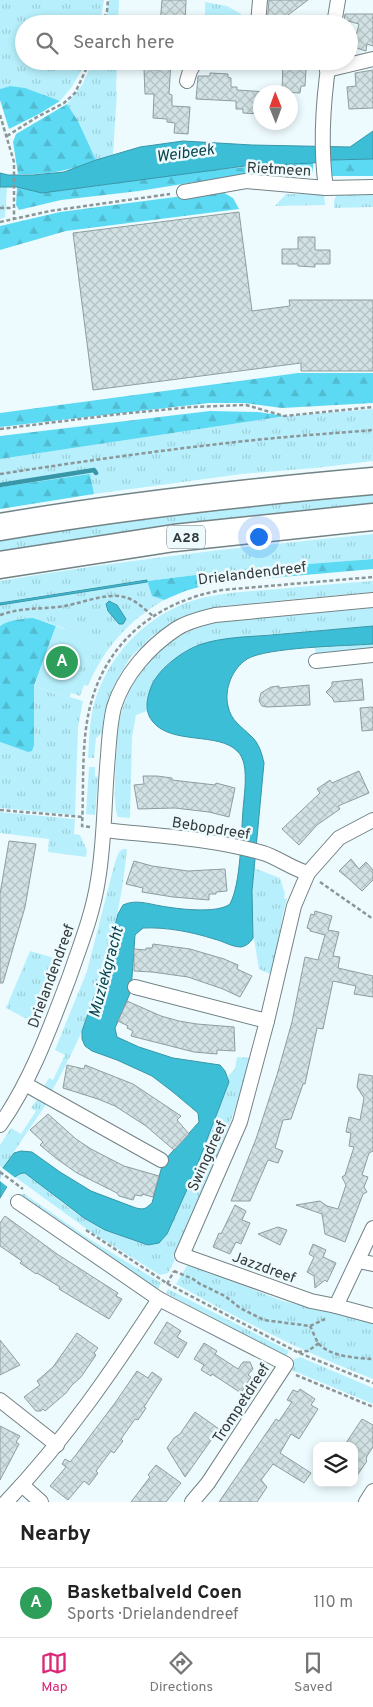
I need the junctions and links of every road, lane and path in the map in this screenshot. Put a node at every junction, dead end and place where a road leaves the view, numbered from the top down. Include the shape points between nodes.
1 (108, 0) edge
2 (260, 0) edge
3 (338, 0) edge
4 (105, 15) edge
5 (259, 15) edge
6 (336, 15) edge
7 (373, 59) edge
8 (358, 61) edge
9 (86, 70) edge
10 (191, 70) edge
11 (328, 70) edge
12 (187, 81) dead end
13 (0, 115) edge
14 (7, 136) junction
15 (373, 187) edge
16 (326, 188) junction
17 (184, 192) joint
18 (0, 208) edge
19 (13, 208) junction
20 (14, 219) junction
21 (0, 222) edge
22 (373, 407) edge
23 (0, 429) edge
24 (373, 430) edge
25 (0, 474) edge
26 (373, 481) edge
27 (373, 517) edge
28 (0, 527) edge
29 (0, 565) edge
30 (373, 577) edge
31 (373, 600) edge
32 (0, 615) edge
33 (153, 616) junction
34 (373, 656) edge
35 (316, 662) dead end
36 (0, 810) edge
37 (83, 817) junction
38 (373, 820) edge
39 (104, 830) junction
40 (308, 873) junction
41 (373, 919) edge
42 (135, 986) dead end
43 (267, 1021) junction
44 (25, 1084) junction
45 (0, 1125) edge
46 (161, 1160) dead end
47 (0, 1172) edge
48 (31, 1194) dead end
49 (18, 1202) dead end
50 (79, 1225) dead end
51 (373, 1228) edge
52 (182, 1255) junction
53 (358, 1261) junction
54 (373, 1264) edge
55 (174, 1271) junction
56 (168, 1284) junction
57 (159, 1299) junction
58 (336, 1306) junction
59 (373, 1316) edge
60 (310, 1326) junction
61 (319, 1343) junction
62 (297, 1352) junction
63 (373, 1359) edge
64 (286, 1364) junction
65 (373, 1383) edge
66 (0, 1400) edge
67 (373, 1407) edge
68 (57, 1445) junction
69 (22, 1485) junction
70 (373, 1491) edge
71 (6, 1502) edge
72 (41, 1502) edge
73 (192, 1502) edge
74 (366, 1502) edge

1 - 4 path
2 - 5 street
3 - 6 street
7 - 8 street
9 - 14 path via 74,93 64,103
10 - 12 street
11 - 16 street via 322,145
13 - 14 path
14 - 19 path via 15,170
15 - 16 street, Rietmeen
16 - 17 street, Rietmeen via 246,181
17 - 20 path via 78,206
18 - 19 path
19 - 20 path
20 - 21 path
22 - 23 path via 284,416 246,405 191,407
24 - 25 path via 172,450
26 - 28 highway, A28 via 126,508
27 - 29 highway, A28 via 174,538
30 - 33 path, Drielandendreef via 222,590 188,598
31 - 39 street, Drielandendreef via 216,615 177,628 161,641 131,672 114,707 108,748
32 - 33 path via 119,596 133,601
33 - 37 path, Drielandendreef via 118,649 93,695 86,729
34 - 35 street
36 - 37 path
37 - 39 path via 82,826
38 - 40 street, Swingdreef via 339,838
39 - 40 street, Bebopdreef via 209,842 264,853
39 - 44 street, Drielandendreef via 90,918
40 - 41 path
40 - 43 street, Swingdreef via 294,906
42 - 43 street
43 - 52 street, Swingdreef via 240,1122
44 - 45 street, Drielandendreef
44 - 46 street
47 - 48 path
49 - 57 street, Trompetdreef
50 - 56 path
51 - 53 street
52 - 55 path
52 - 58 street, Jazzdreef via 311,1302
53 - 54 street
53 - 58 street
55 - 56 path
55 - 60 path via 264,1320
56 - 57 path
56 - 62 path
57 - 64 street, Trompetdreef
57 - 68 street
58 - 59 street, Jazzdreef
58 - 60 path via 330,1315
60 - 61 path
61 - 62 path
61 - 63 path via 328,1351
62 - 65 path
64 - 67 path via 286,1370
64 - 73 street, Trompetdreef via 208,1483
66 - 68 street
68 - 69 street
69 - 71 street
69 - 72 street
70 - 74 street

